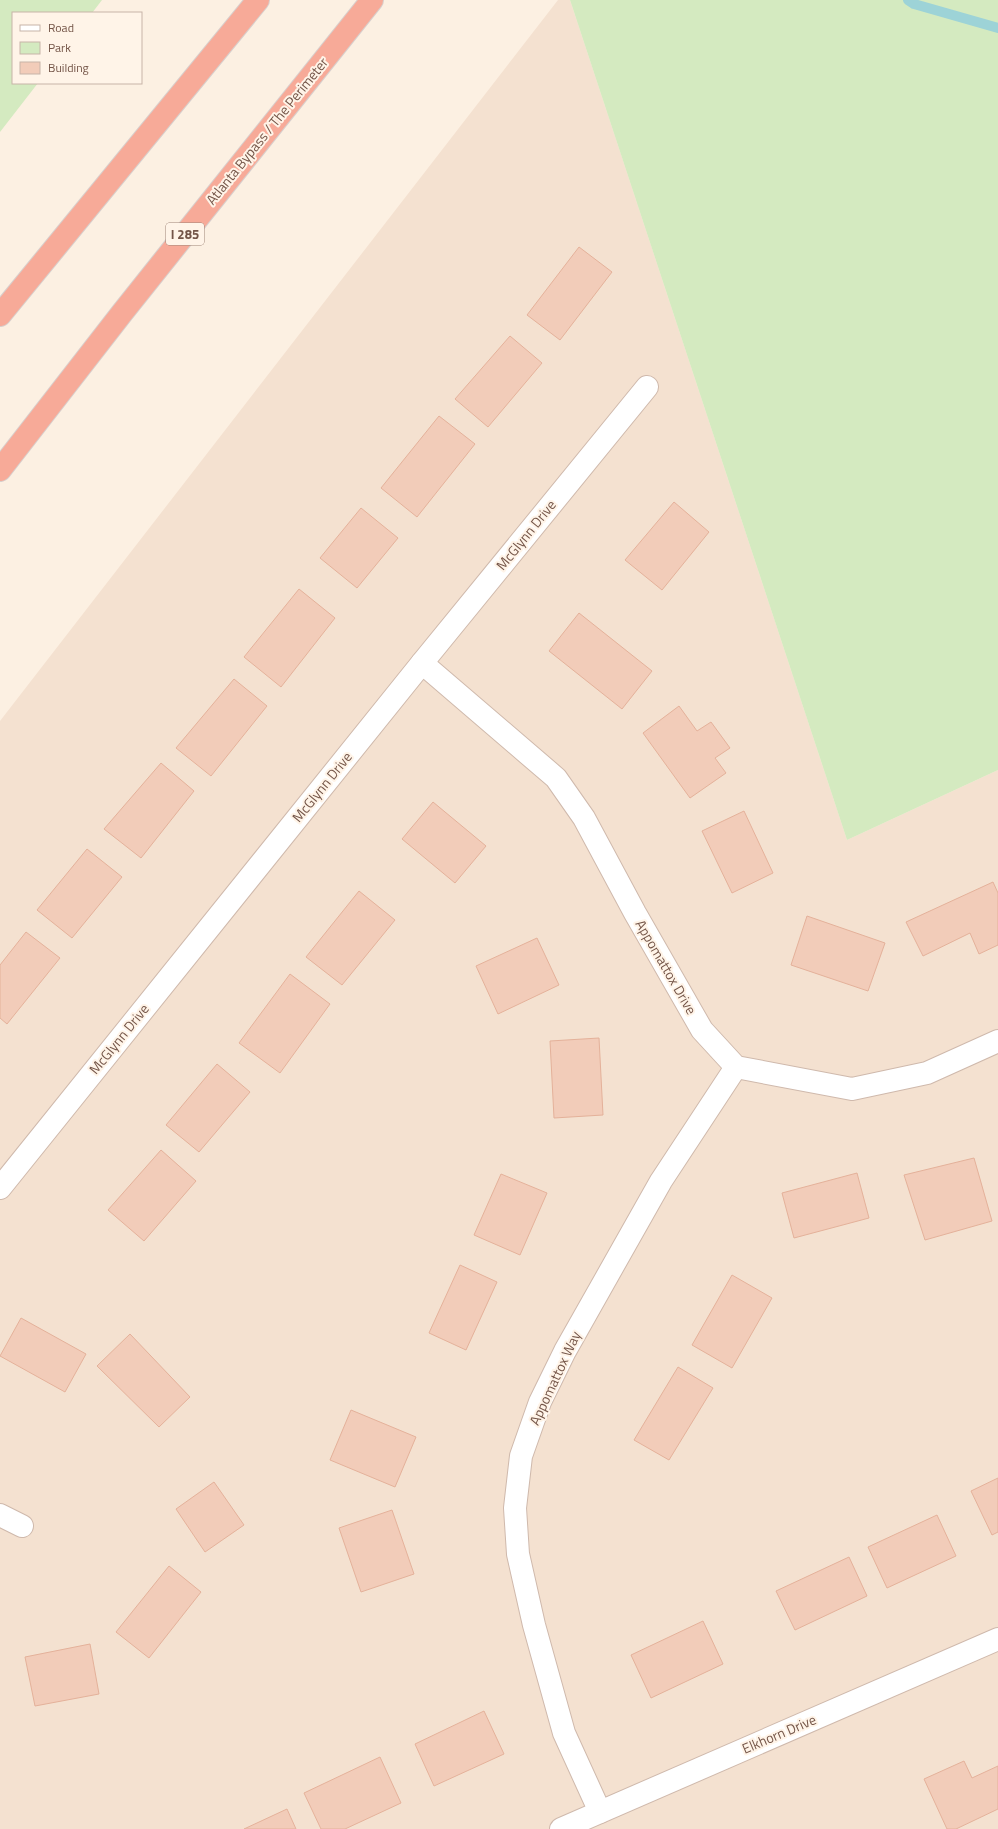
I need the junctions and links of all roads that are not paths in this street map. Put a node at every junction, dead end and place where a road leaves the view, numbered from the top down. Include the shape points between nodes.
1 (258, 0) edge
2 (372, 0) edge
3 (0, 315) edge
4 (647, 387) dead end
5 (0, 470) edge
6 (422, 663) junction
7 (998, 1041) edge
8 (736, 1067) junction
9 (0, 1188) edge
10 (0, 1515) edge
11 (22, 1526) dead end
12 (998, 1639) edge
13 (600, 1812) junction
14 (561, 1829) edge

1 - 3 highway
2 - 5 highway, Atlanta Bypass / The Perimeter / I 285 via 122,312
4 - 6 street, McGlynn Drive
6 - 8 street, Appomattox Drive via 556,778 584,818 702,1030
6 - 9 street, McGlynn Drive
7 - 8 street via 927,1073 852,1089
8 - 13 street, Appomattox Way via 661,1181 565,1351 540,1402 521,1456 515,1508 518,1554 534,1625 564,1733
10 - 11 street
12 - 13 street, Elkhorn Drive
13 - 14 street, Elkhorn Drive

